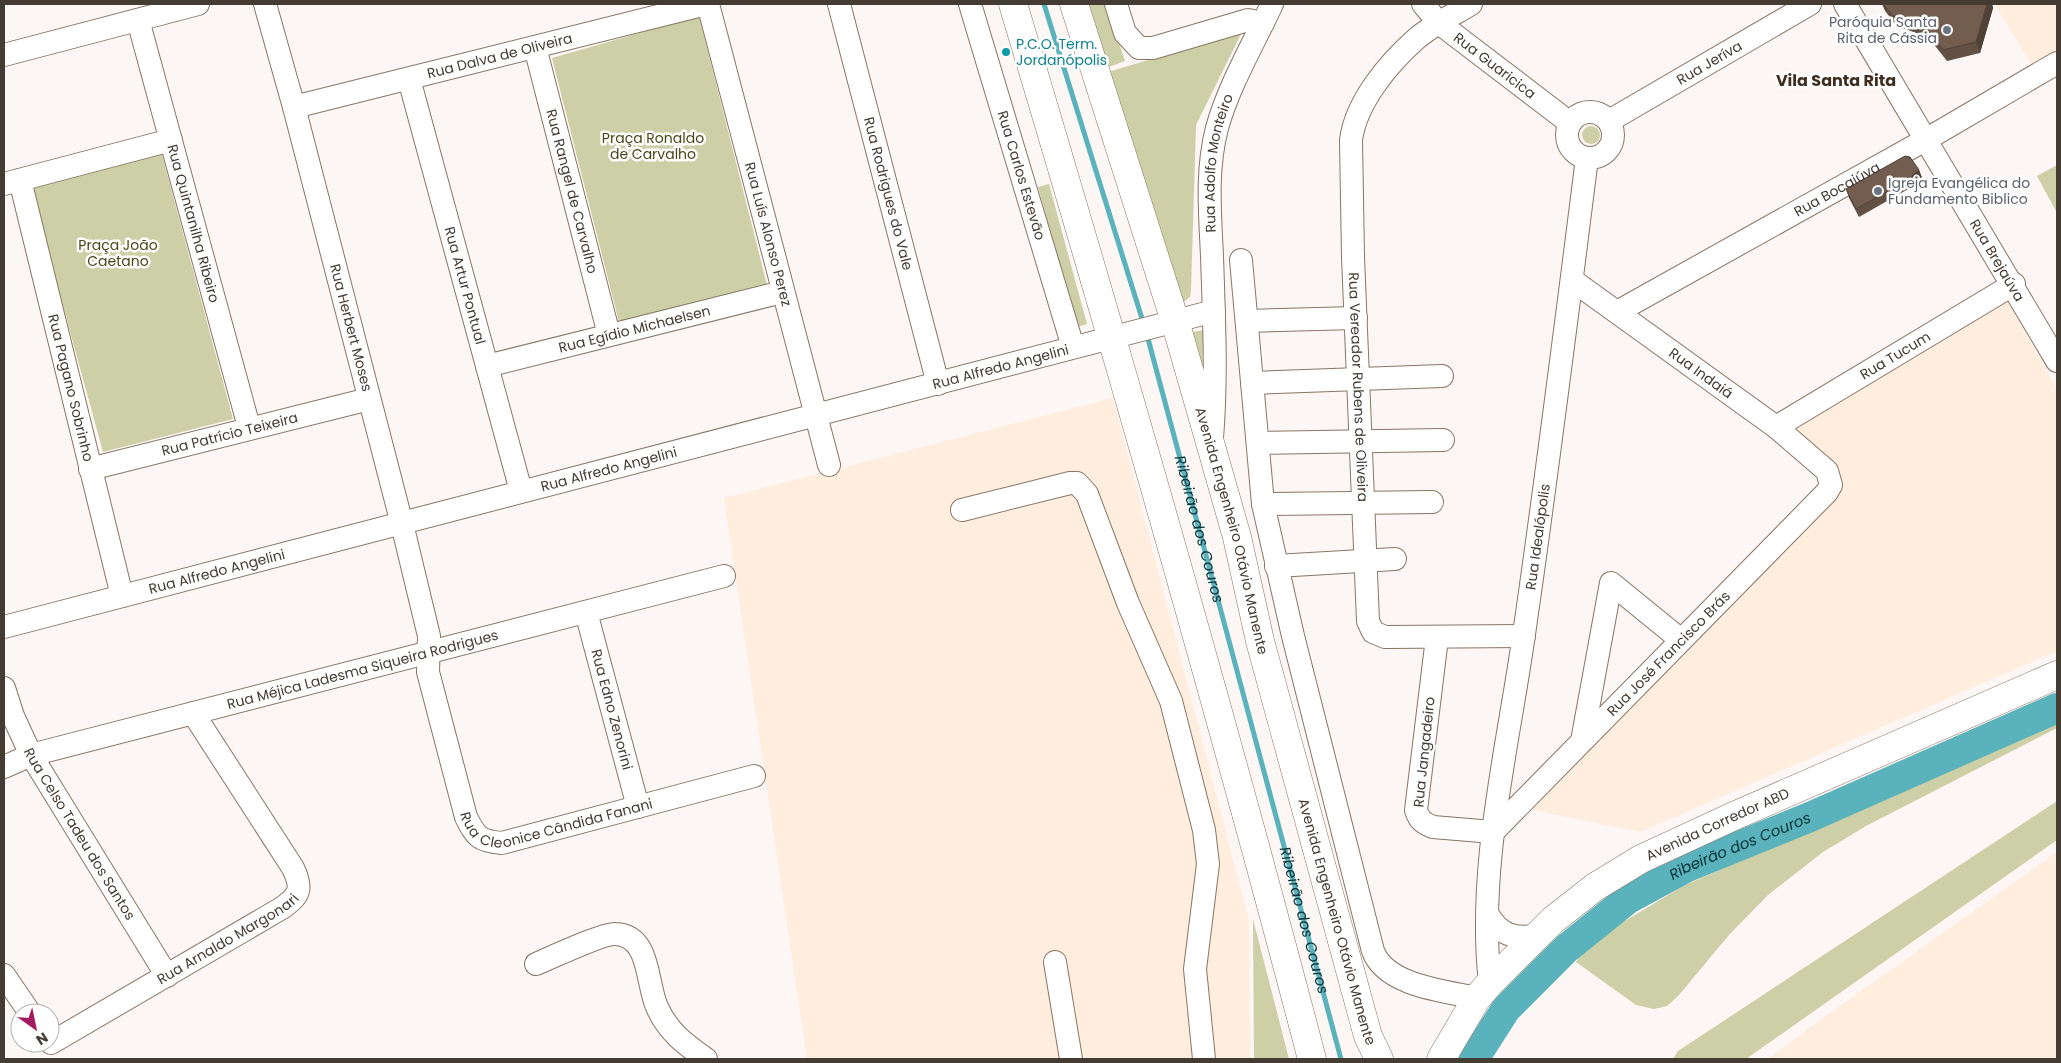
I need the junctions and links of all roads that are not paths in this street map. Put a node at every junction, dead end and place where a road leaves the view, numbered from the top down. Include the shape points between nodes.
1 (198, 4) edge
2 (265, 4) edge
3 (707, 4) edge
4 (840, 4) edge
5 (970, 4) edge
6 (1013, 4) edge
7 (1074, 4) edge
8 (1116, 4) edge
9 (1423, 4) edge
10 (1471, 4) edge
11 (1810, 4) edge
12 (1845, 4) edge
13 (1257, 13) edge
14 (138, 20) junction
15 (1439, 23) junction
16 (535, 47) junction
17 (4, 55) edge
18 (2057, 63) edge
19 (409, 78) junction
20 (294, 107) junction
21 (1609, 121) junction
22 (1570, 123) junction
23 (1927, 139) junction
24 (171, 140) junction
25 (1587, 158) junction
26 (12, 182) edge
27 (1241, 260) dead end
28 (1572, 280) junction
29 (2014, 284) junction
30 (782, 292) junction
31 (1214, 311) junction
32 (1617, 312) junction
33 (1356, 318) junction
34 (1247, 321) junction
35 (1168, 322) junction
36 (609, 334) junction
37 (1120, 335) junction
38 (1073, 347) junction
39 (2057, 361) edge
40 (487, 366) junction
41 (1442, 376) dead end
42 (1360, 380) junction
43 (1252, 383) junction
44 (938, 384) junction
45 (369, 398) junction
46 (815, 416) junction
47 (250, 427) junction
48 (1776, 427) junction
49 (1443, 440) dead end
50 (1362, 441) junction
51 (1258, 443) junction
52 (1211, 446) junction
53 (829, 464) dead end
54 (90, 469) junction
55 (1827, 471) joint
56 (521, 491) junction
57 (1432, 502) dead end
58 (1364, 503) junction
59 (1264, 504) junction
60 (962, 510) dead end
61 (402, 524) junction
62 (1395, 559) dead end
63 (1366, 560) junction
64 (1276, 566) junction
65 (724, 576) dead end
66 (122, 596) junction
67 (586, 612) junction
68 (4, 624) edge
69 (1524, 636) junction
70 (1437, 638) junction
71 (1681, 640) junction
72 (428, 653) junction
73 (2057, 674) edge
74 (4, 688) edge
75 (193, 712) junction
76 (1582, 742) junction
77 (31, 755) junction
78 (4, 767) edge
79 (754, 776) dead end
80 (638, 807) junction
81 (1493, 832) junction
82 (1488, 915) junction
83 (1536, 936) junction
84 (1054, 962) dead end
85 (536, 964) dead end
86 (4, 975) edge
87 (167, 976) junction
88 (1483, 990) junction
89 (23, 1003) edge
90 (60, 1044) edge
91 (706, 1059) edge
92 (1070, 1059) edge
93 (1204, 1059) edge
94 (1312, 1059) edge
95 (1379, 1059) edge
96 (1441, 1059) edge

1 - 14 street
2 - 20 street, Rua Herbert Moses
3 - 16 street, Rua Dalva de Oliveira
3 - 30 street, Rua Luís Alonso Perez
4 - 44 street, Rua Rodrigues do Vale
5 - 38 street, Rua Carlos Estevão
6 - 37 main road
7 - 35 main road, Avenida Engenheiro Otávio Manente
8 - 13 street, Rua Adolfo Monteiro via 1125,33 1138,48 1153,48
9 - 15 street, Rua Guaricica
10 - 15 street, Rua Vereador Rubens de Oliveira
11 - 21 street, Rua Jeríva
12 - 23 street, Rua Brejaúva
13 - 31 street, Rua Adolfo Monteiro via 1223,109 1213,149 1209,192
14 - 17 street
14 - 24 street, Rua Quintanilha Ribeiro
15 - 22 street, Rua Guaricica
15 - 33 street, Rua Vereador Rubens de Oliveira via 1417,38 1392,64 1353,123
16 - 19 street, Rua Dalva de Oliveira
16 - 36 street, Rua Rangel de Carvalho
18 - 23 street, Rua Bocaiúva
19 - 20 street, Rua Dalva de Oliveira
19 - 40 street, Rua Artur Pontual
20 - 45 street, Rua Herbert Moses
21 - 22 street via 1604,116 1589,112 1582,113
21 - 25 street via 1614,136 1612,144 1602,155
22 - 25 street via 1569,146
23 - 29 street, Rua Brejaúva
23 - 32 street, Rua Bocaiúva
24 - 26 street
24 - 47 street, Rua Quintanilha Ribeiro
25 - 28 street, Rua Idealópolis
26 - 54 street, Rua Pagano Sobrinho
27 - 34 street, Avenida Engenheiro Otávio Manente
28 - 32 street, Rua Indaiá
28 - 69 street, Rua Idealópolis
29 - 39 street, Rua Brejaúva
29 - 48 street, Rua Tucum
30 - 36 street, Rua Egídio Michaelsen
30 - 46 street, Rua Luís Alonso Perez
31 - 35 street, Rua Alfredo Angelini
31 - 52 street, Rua Adolfo Monteiro
32 - 48 street, Rua Indaiá
33 - 34 street
33 - 42 street, Rua Vereador Rubens de Oliveira
34 - 43 street, Avenida Engenheiro Otávio Manente
35 - 37 street, Rua Alfredo Angelini
35 - 52 main road, Avenida Engenheiro Otávio Manente
36 - 40 street, Rua Egídio Michaelsen
37 - 38 street, Rua Alfredo Angelini
37 - 94 main road
38 - 44 street, Rua Alfredo Angelini
40 - 56 street, Rua Artur Pontual
41 - 42 street
42 - 43 street
42 - 50 street, Rua Vereador Rubens de Oliveira
43 - 51 street, Avenida Engenheiro Otávio Manente
44 - 46 street, Rua Alfredo Angelini
45 - 47 street, Rua Patrício Teixeira
45 - 61 street, Rua Herbert Moses
46 - 53 street, Rua Luís Alonso Perez
46 - 56 street, Rua Alfredo Angelini
47 - 54 street, Rua Patrício Teixeira
48 - 55 street, Rua Indaiá
49 - 50 street
50 - 51 street
50 - 58 street, Rua Vereador Rubens de Oliveira
51 - 59 street, Avenida Engenheiro Otávio Manente
52 - 95 main road, Avenida Engenheiro Otávio Manente via 1260,641 1368,1036
54 - 66 street, Rua Pagano Sobrinho
55 - 71 street, Rua José Francisco Brás via 1831,485 1827,492
56 - 61 street, Rua Alfredo Angelini
57 - 58 street
58 - 59 street
58 - 63 street, Rua Vereador Rubens de Oliveira
59 - 64 street, Avenida Engenheiro Otávio Manente
60 - 93 street via 1070,482 1087,494 1128,603 1171,701 1204,830 1208,864 1195,969
61 - 66 street, Rua Alfredo Angelini
61 - 72 street, Rua Herbert Moses via 429,636
62 - 63 street
63 - 64 street
63 - 70 street, Rua Vereador Rubens de Oliveira via 1368,621 1373,632 1384,637
64 - 88 street, Avenida Engenheiro Otávio Manente via 1376,958 1404,981
65 - 67 street, Rua Méjica Ladesma Siqueira Rodrigues
66 - 68 street, Rua Alfredo Angelini
67 - 72 street, Rua Méjica Ladesma Siqueira Rodrigues
67 - 80 street, Rua Edno Zenorini
69 - 70 street, Rua Vereador Rubens de Oliveira
69 - 81 street, Rua Idealópolis
70 - 81 street, Rua Jangadeiro via 1416,810 1418,818 1433,827
71 - 76 street, Rua José Francisco Brás
71 - 76 street via 1611,584
72 - 75 street, Rua Méjica Ladesma Siqueira Rodrigues
72 - 80 street, Rua Cleonice Cândida Fanani via 428,672 466,817 473,832 484,842 502,843
73 - 83 main road, Avenida Corredor ABD via 1641,859 1595,887
74 - 77 street, Rua Celso Tadeu dos Santos
75 - 77 street, Rua Méjica Ladesma Siqueira Rodrigues
75 - 87 street, Rua Arnaldo Margonari via 293,868 299,880 299,892 293,901
76 - 81 street, Rua José Francisco Brás
77 - 78 street, Rua Méjica Ladesma Siqueira Rodrigues
77 - 87 street, Rua Celso Tadeu dos Santos
79 - 80 street, Rua Cleonice Cândida Fanani
81 - 82 street, Rua Idealópolis
82 - 83 street via 1497,929 1506,935 1518,938
82 - 88 street, Rua Idealópolis
83 - 88 main road, Avenida Corredor ABD
84 - 92 street
85 - 91 street via 613,934 629,936 639,947 656,1007 676,1038
86 - 89 street
87 - 90 street, Rua Arnaldo Margonari
88 - 96 main road, Avenida Corredor ABD

